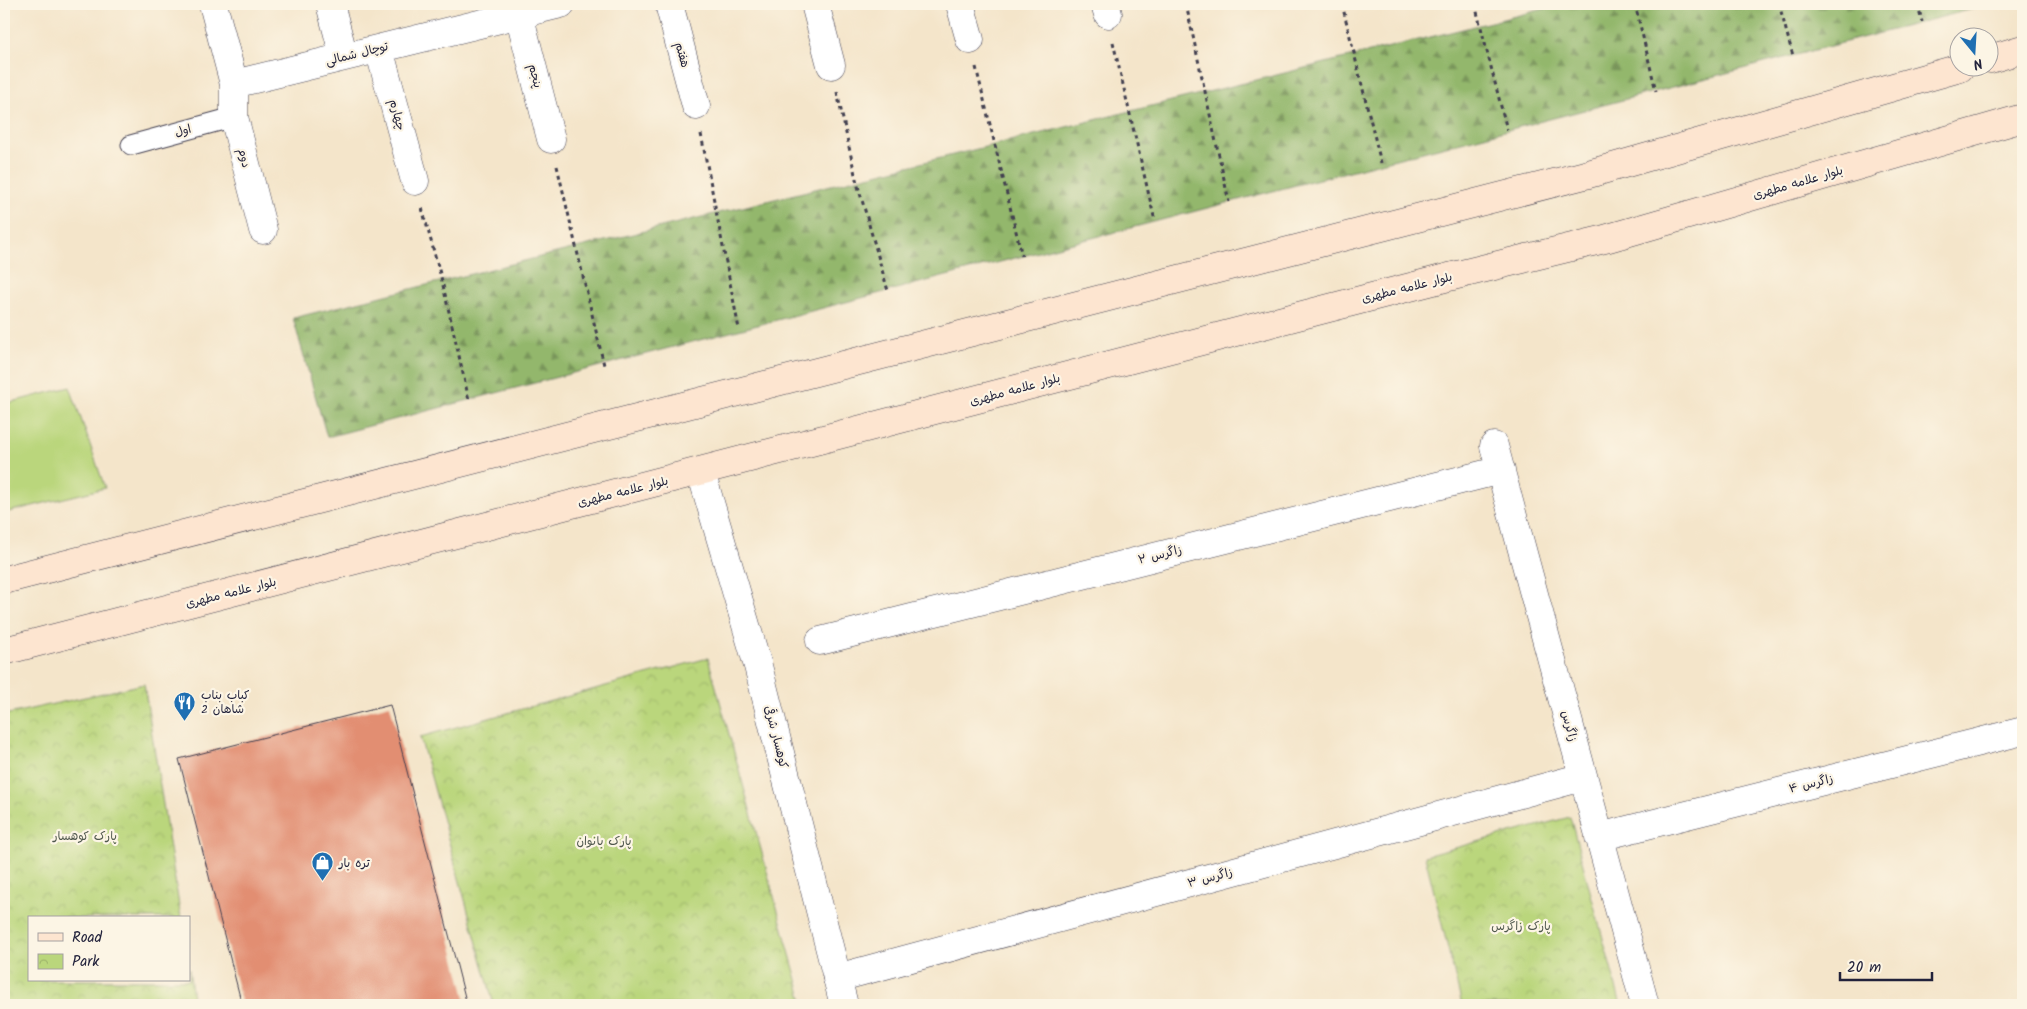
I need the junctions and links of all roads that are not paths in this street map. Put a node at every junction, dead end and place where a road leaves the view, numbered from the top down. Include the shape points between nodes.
1 (213, 4) edge
2 (330, 4) edge
3 (669, 4) edge
4 (815, 4) edge
5 (960, 4) edge
6 (553, 5) edge
7 (519, 14) junction
8 (970, 40) road end
9 (379, 48) junction
10 (2023, 49) edge
11 (2000, 56) edge
12 (344, 57) junction
13 (831, 65) road end
14 (1950, 71) edge
15 (234, 84) junction
16 (696, 106) road end
17 (234, 117) junction
18 (2023, 118) edge
19 (551, 139) road end
20 (131, 145) dead end
21 (415, 181) road end
22 (263, 230) dead end
23 (1498, 458) joint
24 (701, 472) junction
25 (4, 580) edge
26 (820, 641) dead end
27 (4, 651) edge
28 (2023, 731) edge
29 (1583, 777) junction
30 (1599, 837) junction
31 (837, 978) junction
32 (844, 1005) edge
33 (1645, 1005) edge

1 - 15 street
2 - 12 street
3 - 16 street, هفتم
4 - 13 street
5 - 8 street
6 - 7 street, توچال شمالی
7 - 9 street, توچال شمالی
7 - 19 street, پنجم
9 - 12 street, توچال شمالی
9 - 21 street, چهارم
10 - 11 main road
12 - 15 street, توچال شمالی
14 - 25 main road via 1585,175
15 - 17 street, دوم
17 - 20 lane, اول
17 - 22 street, دوم
18 - 24 main road, بلوار علامه مطهری via 1605,240 1449,277
23 - 26 street, زاگرس ۲
23 - 29 street, زاگرس
24 - 27 main road, بلوار علامه مطهری
24 - 31 street, کوهسار شرقی via 758,666
28 - 30 street, زاگرس ۴
29 - 30 street, زاگرس
29 - 31 street, زاگرس ۳
30 - 33 street, زاگرس
31 - 32 street, کوهسار شرقی

